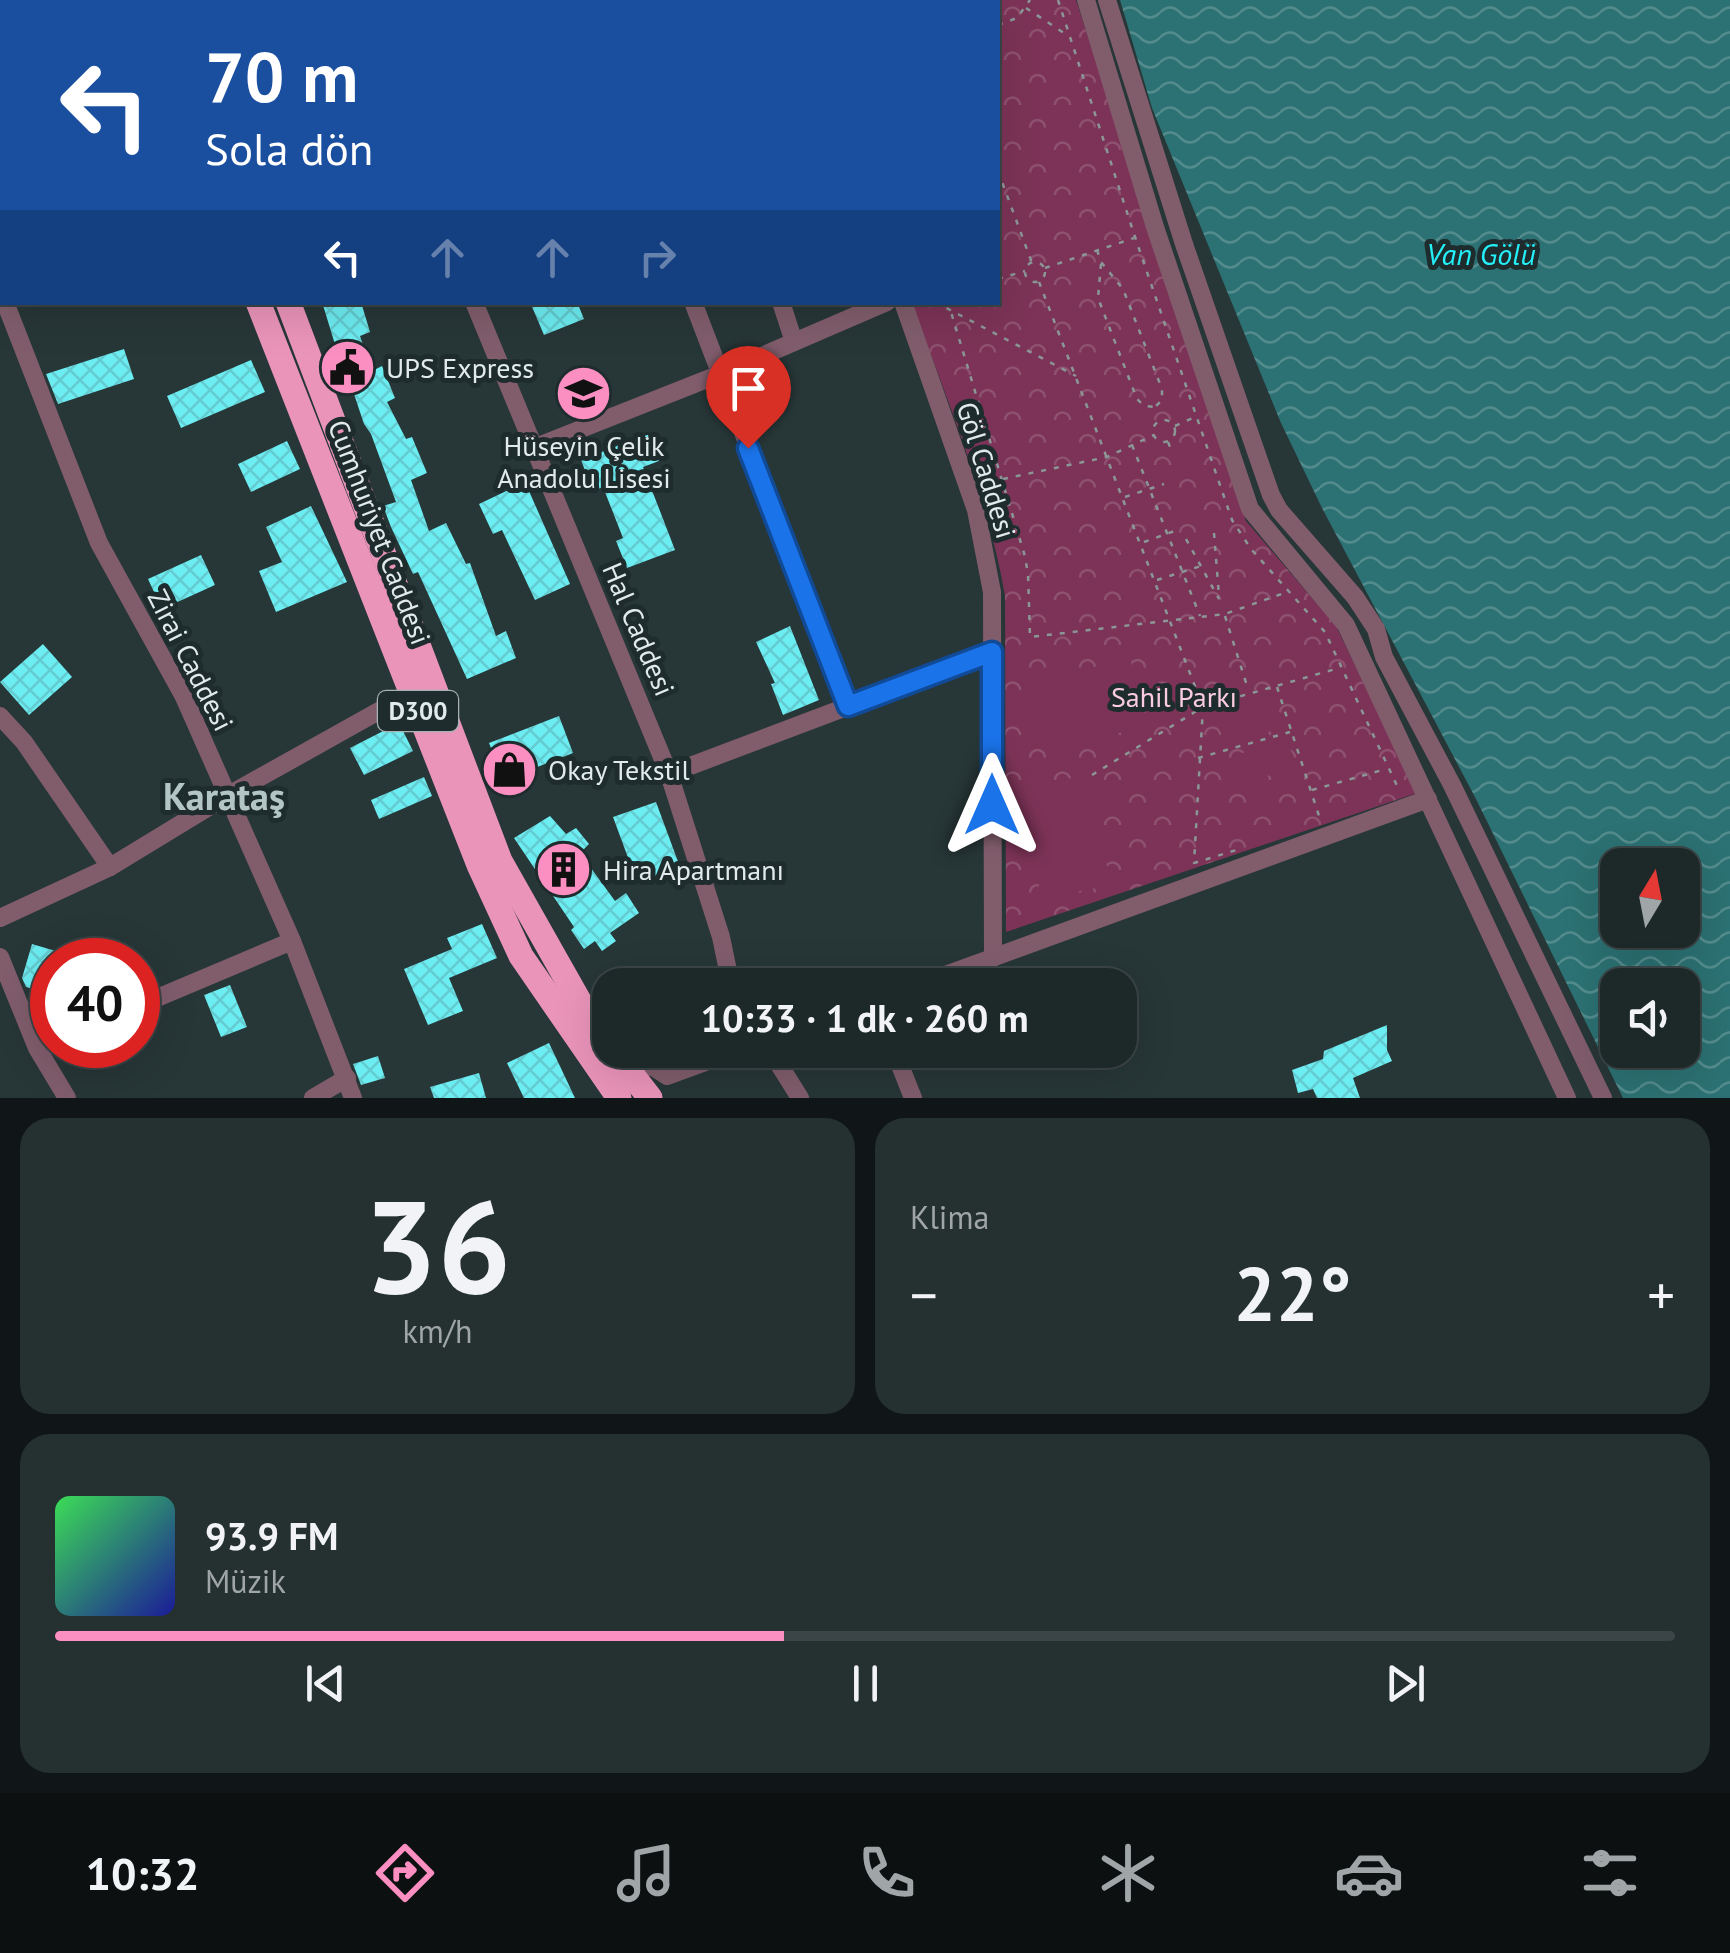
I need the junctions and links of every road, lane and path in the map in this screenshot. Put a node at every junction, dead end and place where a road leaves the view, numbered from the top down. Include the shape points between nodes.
1 (1030, 0) edge
2 (1086, 0) edge
3 (1107, 0) edge
4 (1026, 8) junction
5 (1000, 24) edge
6 (1068, 36) dead end
7 (1000, 176) edge
8 (1134, 238) dead end
9 (1097, 250) junction
10 (1032, 262) junction
11 (1101, 262) junction
12 (1045, 268) junction
13 (1025, 270) junction
14 (1000, 279) edge
15 (1039, 282) junction
16 (6, 305) edge
17 (259, 305) edge
18 (289, 305) edge
19 (475, 305) edge
20 (693, 305) edge
21 (782, 305) edge
22 (880, 305) edge
23 (904, 305) edge
24 (940, 305) edge
25 (954, 305) edge
26 (951, 312) junction
27 (794, 342) junction
28 (720, 374) junction
29 (1076, 376) junction
30 (1155, 406) junction
31 (1195, 417) dead end
32 (1160, 420) junction
33 (1173, 426) junction
34 (1154, 435) junction
35 (1168, 440) junction
36 (1132, 445) junction
37 (533, 448) junction
38 (1172, 452) dead end
39 (1107, 457) junction
40 (1003, 479) junction
41 (1164, 484) dead end
42 (1149, 489) junction
43 (1123, 497) junction
44 (1180, 529) dead end
45 (1214, 533) dead end
46 (1167, 534) junction
47 (1186, 539) dead end
48 (1141, 543) junction
49 (1201, 566) junction
50 (1182, 572) junction
51 (1156, 581) junction
52 (1288, 592) dead end
53 (1225, 614) junction
54 (1200, 617) junction
55 (1171, 620) junction
56 (992, 652) junction
57 (1276, 686) junction
58 (1249, 692) junction
59 (411, 693) junction
60 (848, 706) junction
61 (1203, 706) junction
62 (0, 716) edge
63 (1292, 732) junction
64 (1198, 758) junction
65 (1389, 768) junction
66 (669, 774) junction
67 (1092, 775) dead end
68 (1311, 790) junction
69 (225, 797) junction
70 (1428, 799) junction
71 (1408, 808) junction
72 (1326, 836) junction
73 (1249, 846) dead end
74 (110, 867) junction
75 (0, 918) edge
76 (292, 941) junction
77 (0, 956) edge
78 (992, 958) junction
79 (727, 968) edge
80 (965, 968) edge
81 (160, 997) edge
82 (30, 1015) edge
83 (592, 1022) edge
84 (55, 1068) edge
85 (688, 1068) edge
86 (781, 1068) edge
87 (901, 1068) edge
88 (347, 1078) junction
89 (638, 1081) edge
90 (67, 1098) edge
91 (313, 1098) edge
92 (353, 1098) edge
93 (800, 1098) edge
94 (912, 1098) edge
95 (1567, 1098) edge
96 (1603, 1098) edge

1 - 4 path
2 - 70 street via 1250,509 1346,624
3 - 96 street via 1271,495 1376,629 1384,658
4 - 5 path
4 - 6 path
7 - 10 path
8 - 9 path
9 - 11 path
9 - 12 path
10 - 12 path
10 - 13 path
11 - 30 path via 1123,289 1162,388
11 - 30 path via 1098,298 1137,399
12 - 15 path
13 - 14 path
13 - 15 path
15 - 29 path
16 - 69 street, Zirai Caddesi via 99,543 184,697
17 - 59 highway, Cumhuriyet Caddesi / D300
18 - 83 highway, Cumhuriyet Caddesi / D300 via 500,861
19 - 37 street, Hal Caddesi
20 - 28 street
21 - 27 street
22 - 27 street
23 - 56 street, Göl Caddesi via 976,510 992,592
24 - 26 path
25 - 26 path
26 - 29 path
26 - 40 path
27 - 28 street
28 - 37 street
28 - 60 street
29 - 39 path
30 - 32 path
31 - 33 path
32 - 33 path
32 - 34 path
33 - 35 path
34 - 35 path
34 - 36 path
35 - 38 path
36 - 39 path
36 - 42 path
37 - 66 street, Hal Caddesi
39 - 40 path
39 - 43 path
40 - 55 path via 1028,573 1030,637
41 - 42 path
42 - 43 path
42 - 46 path
43 - 48 path
44 - 46 path
45 - 49 path via 1219,599
46 - 48 path
46 - 50 path
47 - 49 path
48 - 51 path
49 - 50 path
50 - 51 path
50 - 54 path
51 - 55 path
52 - 53 path
53 - 54 path
53 - 58 path
54 - 55 path
55 - 61 path
56 - 60 street
56 - 78 street, Göl Caddesi
57 - 58 path
57 - 63 path
57 - 65 path via 1341,668
58 - 61 path
59 - 69 street
59 - 89 highway, Cumhuriyet Caddesi / D300 via 521,956
60 - 66 street
61 - 64 path
61 - 67 path
62 - 74 street
63 - 64 path
63 - 68 path
64 - 73 path via 1194,864
65 - 68 path
65 - 71 path
66 - 79 street, Hal Caddesi
68 - 72 path
69 - 74 street
69 - 76 street, Zirai Caddesi
70 - 71 street
70 - 95 street
71 - 72 street
72 - 78 street
74 - 75 street
76 - 81 street
76 - 88 street, Zirai Caddesi
77 - 82 street
78 - 80 street
84 - 90 street
85 - 89 street
86 - 93 street
87 - 94 street
88 - 91 street
88 - 92 street, Zirai Caddesi

